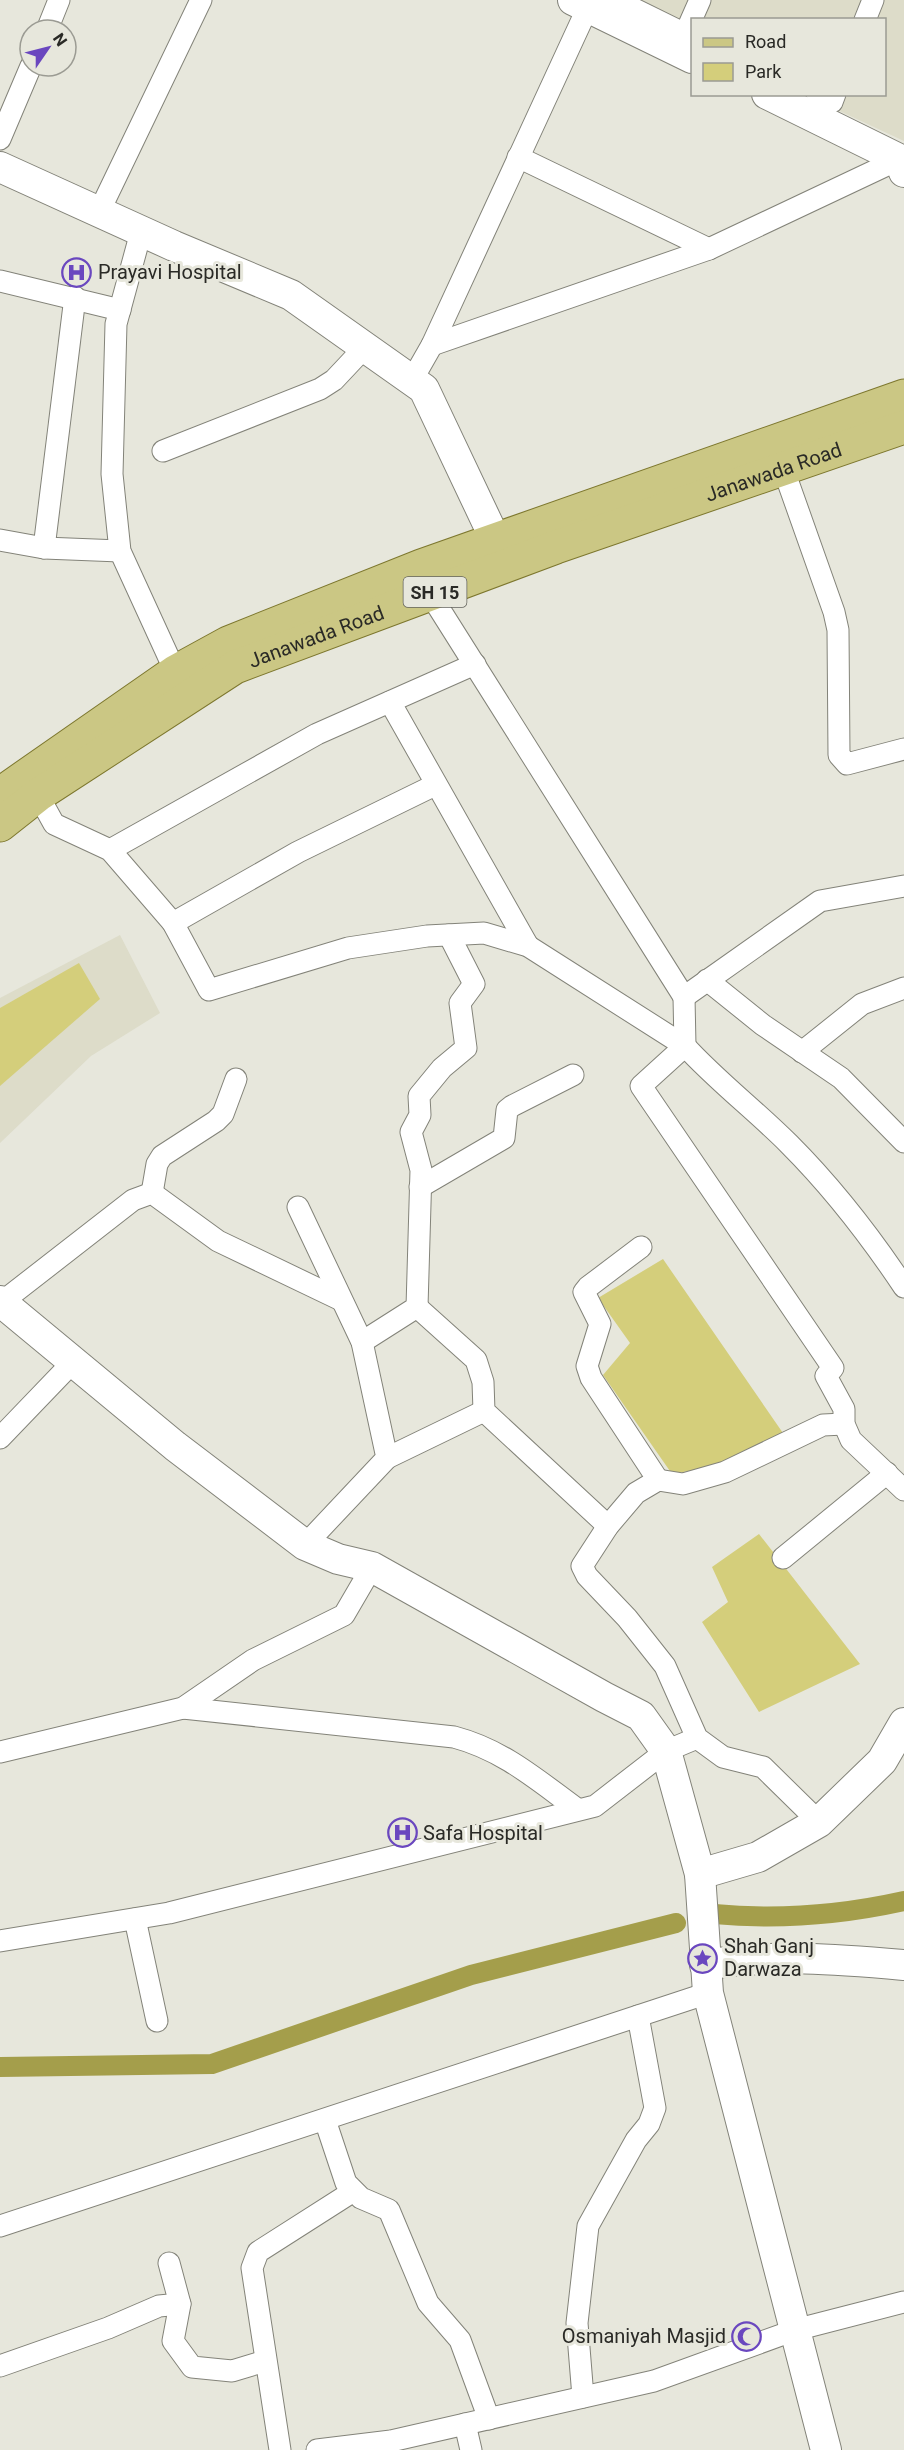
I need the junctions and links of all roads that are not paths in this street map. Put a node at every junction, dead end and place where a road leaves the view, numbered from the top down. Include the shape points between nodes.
1 (60, 0) edge
2 (201, 0) edge
3 (700, 0) edge
4 (873, 0) edge
5 (592, 2) edge
6 (52, 18) edge
7 (696, 18) edge
8 (866, 18) edge
9 (690, 43) edge
10 (26, 78) edge
11 (771, 96) edge
12 (821, 96) edge
13 (834, 96) edge
14 (0, 139) edge
15 (518, 157) junction
16 (902, 163) edge
17 (0, 167) edge
18 (99, 212) junction
19 (141, 232) junction
20 (709, 249) junction
21 (0, 281) edge
22 (75, 297) junction
23 (120, 310) junction
24 (432, 345) junction
25 (365, 347) junction
26 (412, 380) junction
27 (904, 396) edge
28 (904, 426) edge
29 (163, 451) dead end
30 (783, 468) junction
31 (0, 540) edge
32 (496, 541) junction
33 (44, 548) junction
34 (120, 551) junction
35 (426, 580) junction
36 (475, 664) junction
37 (181, 685) junction
38 (390, 702) junction
39 (904, 749) edge
40 (435, 785) junction
41 (0, 794) edge
42 (38, 795) junction
43 (0, 825) edge
44 (110, 850) junction
45 (903, 892) edge
46 (173, 923) junction
47 (448, 935) junction
48 (528, 946) junction
49 (708, 980) junction
50 (904, 988) edge
51 (684, 997) junction
52 (685, 1046) junction
53 (802, 1052) junction
54 (573, 1075) dead end
55 (236, 1079) dead end
56 (904, 1142) edge
57 (420, 1186) junction
58 (152, 1193) junction
59 (297, 1207) dead end
60 (642, 1246) dead end
61 (904, 1287) edge
62 (340, 1300) junction
63 (1, 1301) edge
64 (417, 1307) junction
65 (362, 1342) junction
66 (73, 1362) junction
67 (484, 1411) junction
68 (844, 1424) junction
69 (0, 1438) edge
70 (387, 1458) junction
71 (887, 1473) junction
72 (658, 1480) junction
73 (904, 1490) edge
74 (608, 1526) junction
75 (305, 1545) junction
76 (783, 1558) dead end
77 (372, 1567) junction
78 (183, 1708) junction
79 (904, 1723) edge
80 (697, 1738) junction
81 (666, 1751) junction
82 (0, 1752) edge
83 (577, 1809) junction
84 (819, 1822) junction
85 (700, 1874) junction
86 (135, 1919) junction
87 (0, 1941) edge
88 (904, 1965) edge
89 (706, 1979) junction
90 (638, 2016) junction
91 (157, 2022) dead end
92 (325, 2120) junction
93 (352, 2192) junction
94 (0, 2226) edge
95 (169, 2264) dead end
96 (904, 2302) edge
97 (180, 2304) junction
98 (795, 2330) junction
99 (265, 2361) junction
100 (0, 2366) edge
101 (584, 2397) junction
102 (489, 2419) junction
103 (465, 2424) junction
104 (280, 2450) edge
105 (317, 2450) edge
106 (471, 2450) edge
107 (826, 2450) edge

1 - 6 street
2 - 18 street
3 - 7 street
4 - 8 street
5 - 9 street
5 - 15 street
10 - 14 street
11 - 16 street
12 - 13 street via 832,102
15 - 20 street
15 - 24 street
16 - 20 street
17 - 18 street
18 - 19 street
19 - 23 street
19 - 25 street via 291,295
20 - 24 street
21 - 22 street
22 - 23 street
22 - 33 street
23 - 34 street via 116,324 112,474
24 - 26 street
25 - 26 street
25 - 29 street via 320,389
26 - 32 street via 424,389
27 - 32 main road, Janawada Road / SH 15
28 - 30 main road, Janawada Road / SH 15
30 - 35 main road, Janawada Road / SH 15 via 556,547
30 - 39 street via 838,630 839,755 847,764
31 - 33 street
32 - 35 main road, Janawada Road / SH 15
33 - 34 street
34 - 37 street
35 - 36 street
35 - 37 main road, Janawada Road / SH 15 via 228,643
36 - 38 street
36 - 51 street
37 - 41 main road, Janawada Road / SH 15
37 - 42 main road, Janawada Road / SH 15
38 - 40 street
38 - 44 street via 317,734
40 - 46 street via 298,852
40 - 48 street
42 - 43 main road, Janawada Road / SH 15
42 - 44 street via 54,824
44 - 46 street
45 - 49 street via 820,901
46 - 47 street via 209,990 348,948
47 - 48 street via 484,933
47 - 57 street via 474,984 460,1003 466,1048 442,1068 419,1096 420,1116 411,1132 421,1170
48 - 52 street
49 - 51 street
49 - 53 street
50 - 53 street via 851,1011
51 - 52 street
52 - 61 street via 789,1144 843,1202
52 - 68 street via 641,1086 833,1368 826,1376 844,1409
53 - 56 street via 841,1078
54 - 57 street via 512,1106 507,1110 504,1138
55 - 58 street via 223,1114 162,1156
57 - 64 street
58 - 62 street via 218,1241
58 - 63 street via 133,1200
59 - 62 street
60 - 72 street via 585,1293 600,1324 587,1366
62 - 65 street
63 - 66 street
64 - 65 street
64 - 67 street via 476,1360 483,1382
65 - 70 street
66 - 69 street
66 - 75 street
67 - 70 street
67 - 74 street
68 - 71 street via 851,1440
68 - 72 street via 823,1425 725,1472 683,1484
70 - 75 street
71 - 73 street
71 - 76 street
72 - 74 street via 636,1493
74 - 80 street via 582,1566 665,1666
75 - 77 street via 338,1559
77 - 78 street via 344,1615 253,1660
77 - 81 street via 641,1716
78 - 82 street
78 - 83 street via 454,1737 478,1743 505,1756
79 - 84 street via 882,1761
80 - 81 street
80 - 84 street via 723,1756 763,1767
81 - 83 street via 595,1806
81 - 85 street
83 - 86 street
84 - 85 street via 758,1857
85 - 89 street
86 - 87 street
86 - 91 street
88 - 89 street via 815,1957 739,1960
89 - 90 street
89 - 98 street
90 - 92 street
90 - 101 street via 655,2108 588,2226 577,2323
92 - 93 street
92 - 94 street
93 - 99 street via 258,2252 252,2268
93 - 102 street via 389,2210 428,2303 460,2340
95 - 97 street
96 - 98 street
97 - 99 street via 173,2341 192,2367 232,2371
97 - 100 street via 159,2306
98 - 101 street via 654,2381
98 - 107 street
99 - 104 street
101 - 102 street
102 - 103 street
103 - 105 street via 391,2441
103 - 106 street

